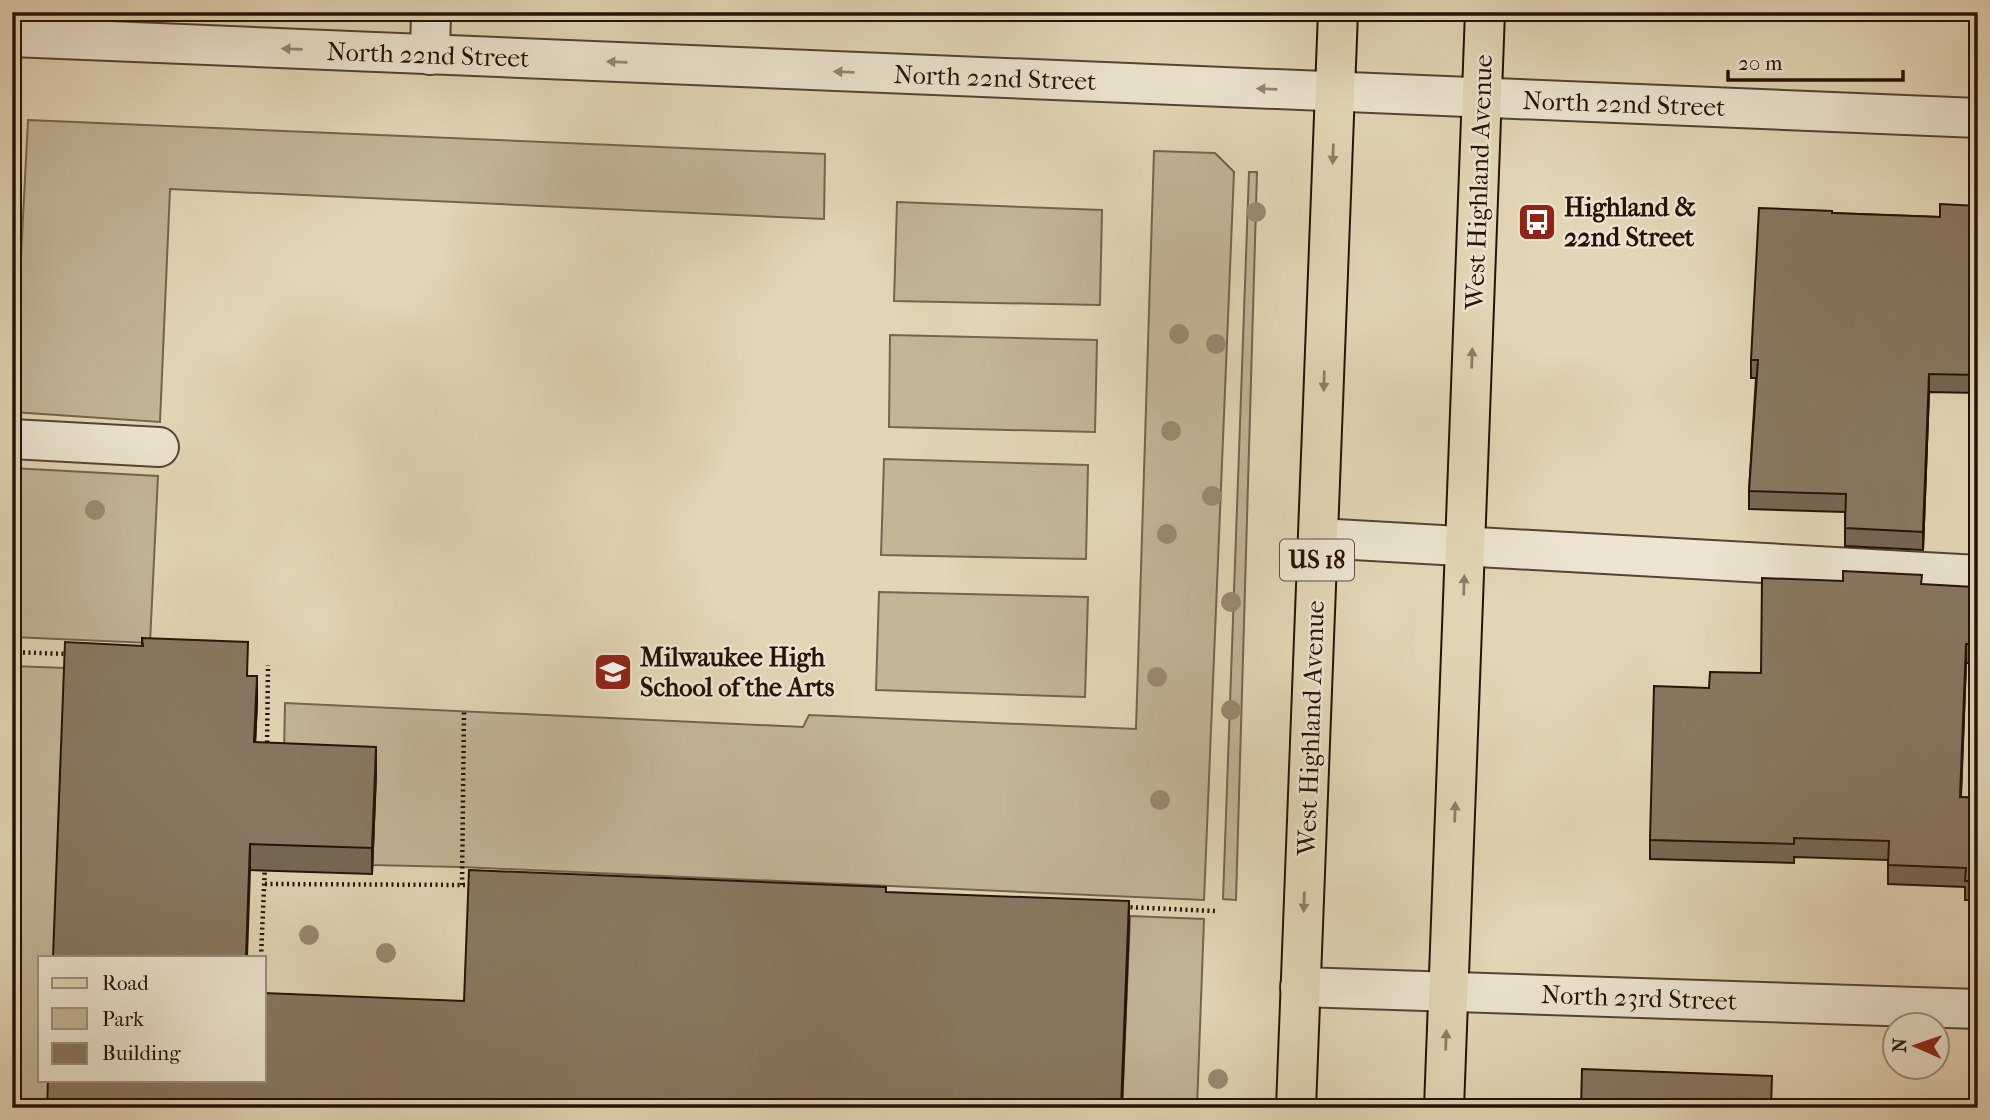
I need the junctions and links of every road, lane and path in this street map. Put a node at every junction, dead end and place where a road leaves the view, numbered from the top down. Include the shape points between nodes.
1 (431, 12) edge
2 (1338, 12) edge
3 (1485, 12) edge
4 (12, 37) edge
5 (430, 55) junction
6 (1336, 92) junction
7 (1482, 99) junction
8 (1978, 118) edge
9 (12, 439) edge
10 (159, 447) dead end
11 (1318, 538) junction
12 (1465, 548) junction
13 (1978, 575) edge
14 (12, 652) edge
15 (79, 655) edge
16 (268, 665) dead end
17 (464, 711) dead end
18 (267, 754) edge
19 (265, 858) edge
20 (265, 884) junction
21 (462, 885) junction
22 (476, 886) edge
23 (1116, 907) edge
24 (1215, 911) dead end
25 (261, 956) edge
26 (1300, 987) junction
27 (1448, 991) junction
28 (1978, 1009) edge
29 (1296, 1108) edge
30 (1444, 1108) edge

1 - 5 street
2 - 6 main road, West Highland Avenue / US 18
3 - 7 main road, West Highland Avenue
5 -> 4 street, North 22nd Street
6 -> 5 street, North 22nd Street
6 - 7 street, North 22nd Street
6 -> 11 main road, West Highland Avenue / US 18
7 - 8 street, North 22nd Street
12 -> 7 main road, West Highland Avenue
9 - 10 street
11 - 12 street
11 -> 26 main road, West Highland Avenue / US 18
12 - 13 street
27 -> 12 main road, West Highland Avenue
14 - 15 path
16 - 18 path
17 - 21 path
19 - 20 path
20 - 21 path
20 - 25 path
21 - 22 path
23 - 24 path
26 - 27 street, North 23rd Street
26 - 29 main road, West Highland Avenue / US 18
27 - 28 street, North 23rd Street
30 -> 27 main road, West Highland Avenue

